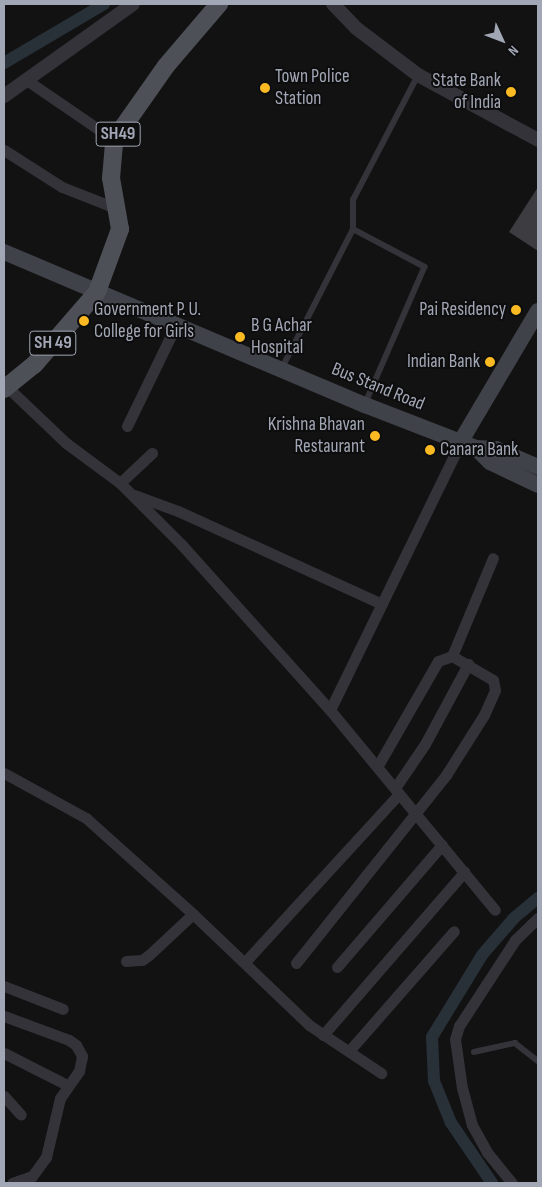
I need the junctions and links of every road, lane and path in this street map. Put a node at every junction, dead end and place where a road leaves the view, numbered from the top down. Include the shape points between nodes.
1 (133, 4) edge
2 (218, 4) edge
3 (332, 4) edge
4 (418, 75) junction
5 (25, 79) junction
6 (4, 96) edge
7 (114, 140) junction
8 (538, 140) edge
9 (4, 150) edge
10 (118, 208) junction
11 (353, 229) junction
12 (4, 252) edge
13 (97, 292) junction
14 (538, 311) edge
15 (176, 325) junction
16 (281, 370) junction
17 (5, 387) edge
18 (365, 405) junction
19 (127, 426) dead end
20 (469, 444) junction
21 (152, 453) dead end
22 (538, 467) edge
23 (120, 483) junction
24 (538, 485) edge
25 (130, 493) junction
26 (178, 511) junction
27 (160, 523) junction
28 (493, 558) dead end
29 (382, 604) junction
30 (452, 656) junction
31 (468, 664) junction
32 (330, 710) junction
33 (377, 767) junction
34 (4, 773) edge
35 (397, 791) junction
36 (416, 814) junction
37 (442, 845) junction
38 (464, 872) junction
39 (495, 910) dead end
40 (193, 914) junction
41 (538, 918) edge
42 (454, 931) dead end
43 (126, 961) dead end
44 (245, 962) junction
45 (296, 964) dead end
46 (336, 967) dead end
47 (4, 986) edge
48 (63, 1008) dead end
49 (4, 1016) edge
50 (323, 1035) junction
51 (349, 1051) junction
52 (474, 1052) dead end
53 (4, 1053) edge
54 (538, 1061) edge
55 (381, 1073) dead end
56 (66, 1085) junction
57 (4, 1096) edge
58 (21, 1115) dead end
59 (12, 1183) edge
60 (512, 1183) edge

1 - 5 street
2 - 7 main road, SH49 via 166,66
3 - 4 street via 356,28
4 - 8 street
4 - 11 lane via 353,200
5 - 6 street
5 - 7 street
7 - 10 main road, SH49 via 111,178
9 - 10 street via 62,187
10 - 13 main road, SH49 via 120,229
11 - 16 lane
11 - 18 lane via 425,267
12 - 13 main road, Bus Stand Road
13 - 15 main road, Bus Stand Road
13 - 17 main road, SH 49 via 34,365
14 - 20 main road via 497,377
15 - 16 main road, Bus Stand Road
15 - 19 street
16 - 18 main road, Bus Stand Road
17 - 23 street via 66,443
18 - 20 main road, Bus Stand Road
20 - 22 main road, Bus Stand Road via 496,449
20 - 24 main road, Bus Stand Road via 490,462
20 - 29 street
21 - 23 street
23 - 25 street
25 - 26 street
25 - 27 street
26 - 27 street
26 - 29 street
27 - 32 street
28 - 30 street
29 - 32 street
30 - 31 street
30 - 33 street via 442,658 433,668
31 - 35 street
31 - 36 street via 490,676 496,684 495,690 471,738
32 - 33 street
33 - 35 street
34 - 40 street via 86,818
35 - 36 street
35 - 44 street
36 - 37 street
36 - 45 street
37 - 38 street
37 - 46 street
38 - 39 street
38 - 50 street
40 - 43 street via 150,955 142,960
40 - 44 street
41 - 60 street via 515,940 459,1026 455,1039 462,1088 472,1125 487,1152
42 - 51 street
44 - 50 street
47 - 48 street
49 - 56 street via 76,1045 82,1063
50 - 51 street
51 - 55 street
52 - 54 lane via 516,1043
53 - 56 street
56 - 59 street via 52,1122 46,1157 32,1176
57 - 58 street

